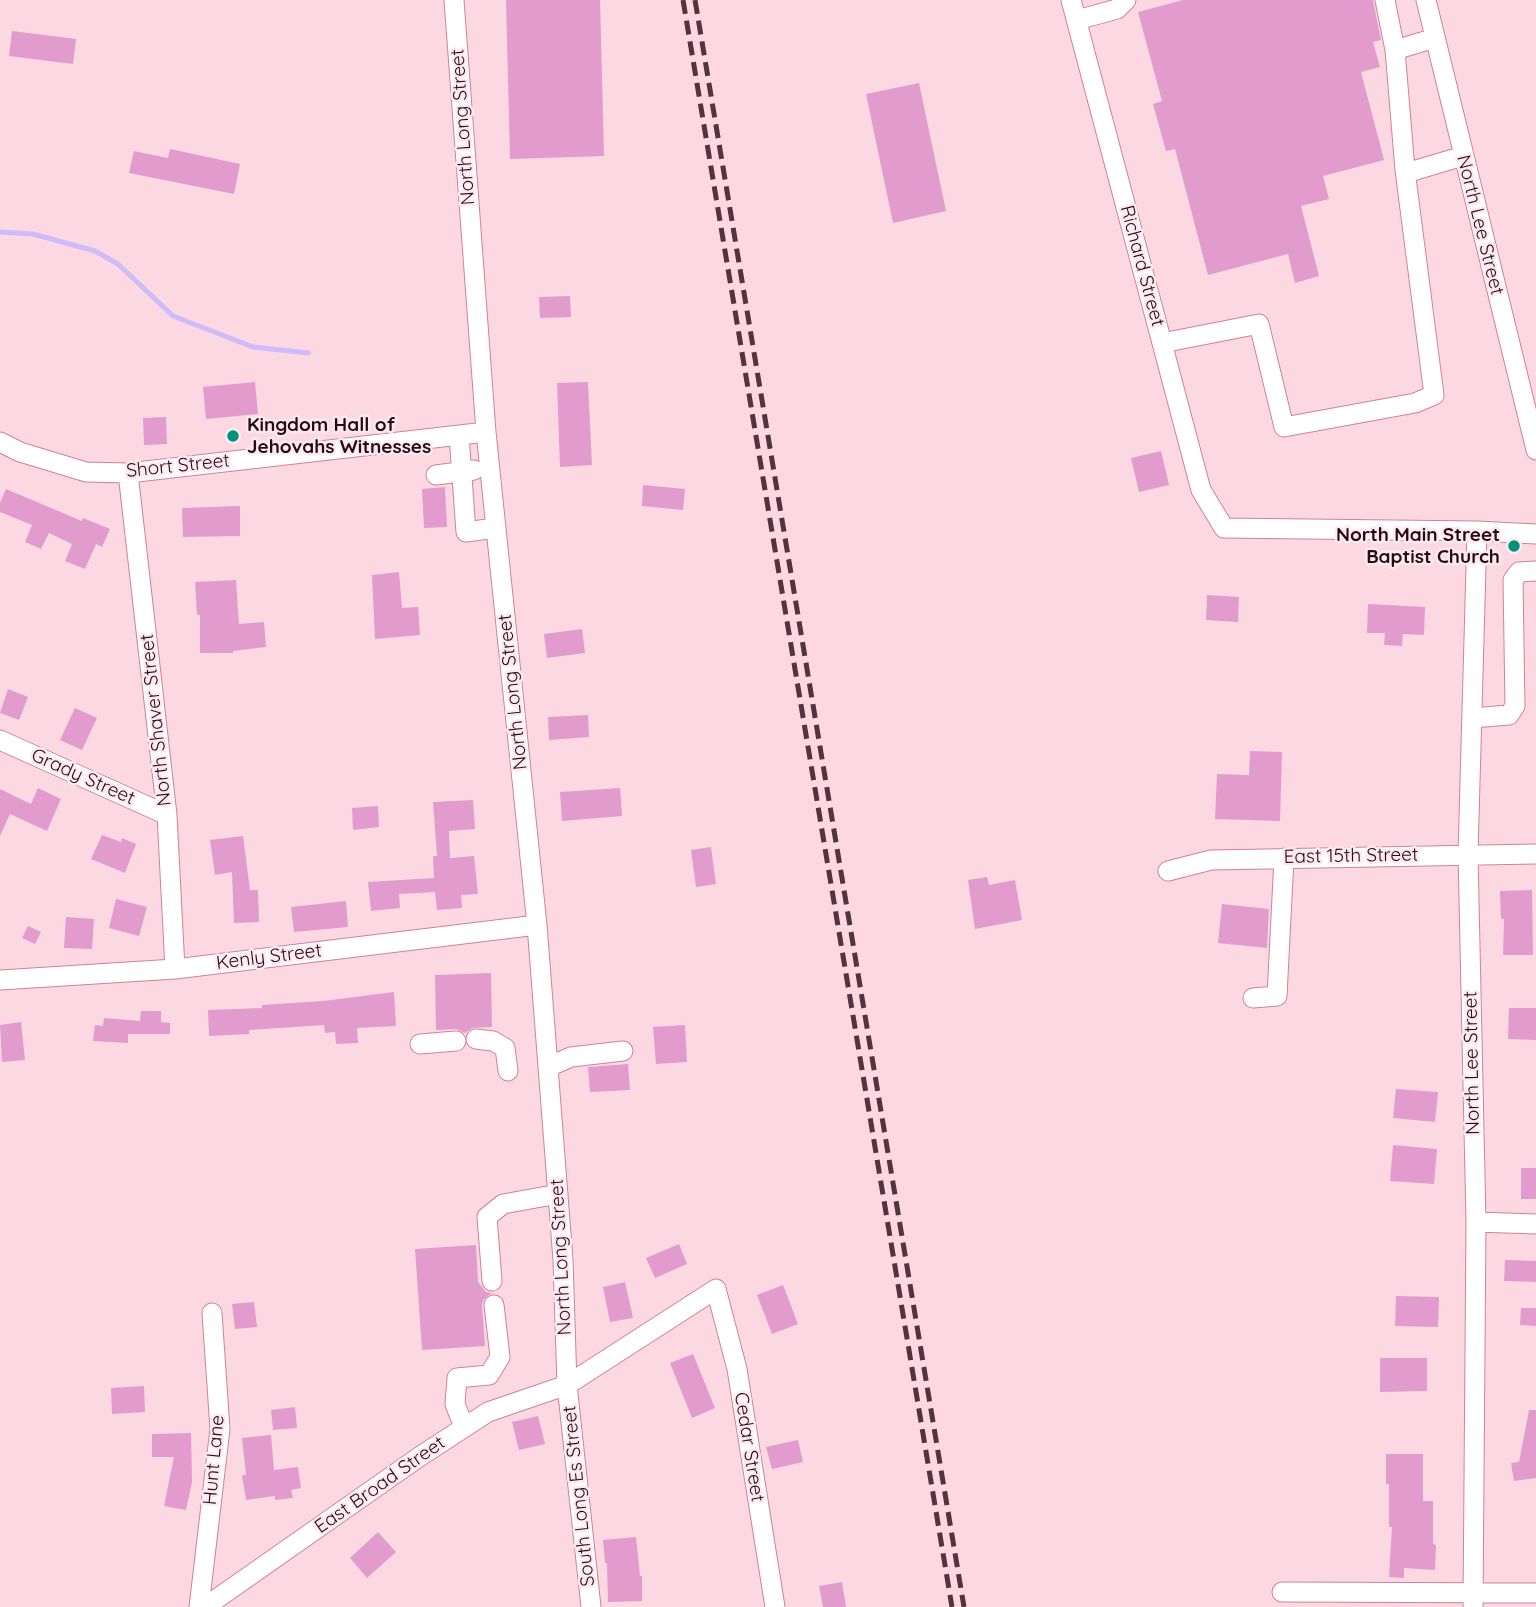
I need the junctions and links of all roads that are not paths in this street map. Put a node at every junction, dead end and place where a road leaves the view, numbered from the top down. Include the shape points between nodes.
1 (454, 0) edge
2 (1071, 0) edge
3 (1126, 0) edge
4 (1385, 0) edge
5 (1426, 0) edge
6 (1077, 20) junction
7 (1435, 38) junction
8 (1395, 50) junction
9 (1463, 156) junction
10 (1406, 173) junction
11 (1162, 343) junction
12 (1530, 397) edge
13 (486, 432) junction
14 (459, 435) junction
15 (0, 442) edge
16 (1536, 450) edge
17 (489, 468) junction
18 (462, 472) junction
19 (128, 473) junction
20 (436, 475) dead end
21 (495, 528) junction
22 (1478, 531) junction
23 (1536, 534) edge
24 (1536, 572) edge
25 (1472, 718) junction
26 (0, 740) edge
27 (167, 814) junction
28 (1468, 853) junction
29 (1536, 854) edge
30 (1284, 858) junction
31 (1168, 871) dead end
32 (537, 925) junction
33 (175, 969) junction
34 (0, 980) edge
35 (1253, 998) dead end
36 (420, 1044) dead end
37 (623, 1051) dead end
38 (548, 1067) junction
39 (508, 1070) dead end
40 (558, 1194) junction
41 (1476, 1222) junction
42 (1536, 1224) edge
43 (492, 1281) dead end
44 (716, 1289) joint
45 (494, 1305) dead end
46 (212, 1313) dead end
47 (567, 1385) junction
48 (464, 1427) junction
49 (1282, 1592) dead end
50 (1536, 1593) edge
51 (1472, 1601) edge
52 (199, 1607) edge
53 (205, 1607) edge
54 (591, 1607) edge
55 (775, 1607) edge

1 - 13 street, North Long Street
2 - 6 street, Richard Street
3 - 6 street via 1116,9
4 - 8 street
5 - 7 street, North Lee Street
6 - 11 street, Richard Street
7 - 8 street
7 - 9 street, North Lee Street
8 - 10 street
9 - 10 street
9 - 12 street, North Lee Street
10 - 11 street via 1434,395 1415,403 1284,427 1259,324
11 - 22 street, Richard Street via 1201,490 1224,527
12 - 16 street, North Lee Street
13 - 14 street, Short Street
13 - 17 street, North Long Street
14 - 18 street
14 - 19 street, Short Street
15 - 19 street, Short Street via 86,472
17 - 18 street
17 - 21 street, North Long Street
18 - 20 street
18 - 21 street via 466,533
19 - 27 street, North Shaver Street
21 - 32 street, North Long Street
22 - 23 street
22 - 25 street, North Lee Street
24 - 25 street via 1519,572 1513,580 1515,706 1508,715
25 - 28 street, North Lee Street
26 - 27 street, Grady Street
27 - 33 street, North Shaver Street
28 - 29 street, East 15th Street
28 - 30 street, East 15th Street
28 - 41 street, North Lee Street
30 - 31 street, East 15th Street via 1211,860
30 - 35 street via 1277,996
32 - 33 street, Kenly Street
32 - 38 street, North Long Street
33 - 34 street, Kenly Street
36 - 39 street via 493,1041 506,1048
37 - 38 street via 571,1057
38 - 40 street, North Long Street
40 - 43 street via 503,1203 487,1217
40 - 47 street, North Long Street
41 - 42 street
41 - 51 street, North Lee Street
44 - 47 street, East Broad Street
44 - 55 street, Cedar Street via 737,1369
45 - 48 street via 500,1357 489,1375 457,1378 455,1404
46 - 52 street, Hunt Lane via 220,1429
47 - 48 street, East Broad Street via 488,1412
47 - 54 street, South Long Es Street
48 - 53 street, East Broad Street
49 - 51 street
50 - 51 street

